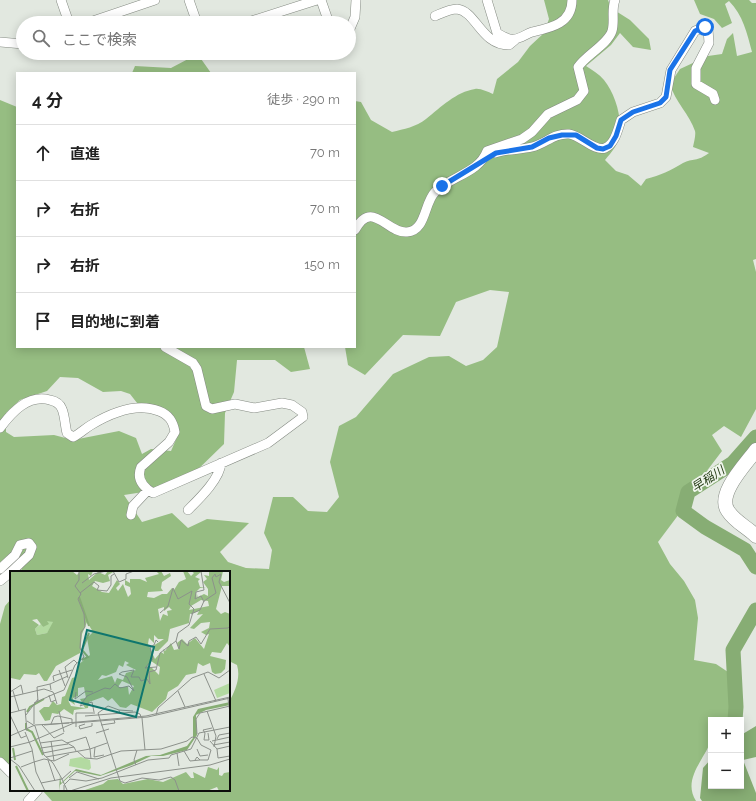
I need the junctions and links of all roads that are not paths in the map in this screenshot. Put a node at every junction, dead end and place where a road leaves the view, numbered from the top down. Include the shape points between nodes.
1 (61, 0) edge
2 (155, 0) edge
3 (189, 0) edge
4 (317, 0) edge
5 (321, 0) edge
6 (356, 0) edge
7 (487, 0) edge
8 (572, 0) edge
9 (615, 0) edge
10 (67, 16) edge
11 (108, 16) edge
12 (195, 16) edge
13 (267, 16) edge
14 (327, 16) edge
15 (355, 16) edge
16 (436, 16) dead end
17 (515, 40) junction
18 (0, 42) edge
19 (16, 43) edge
20 (715, 100) dead end
21 (484, 160) junction
22 (356, 228) edge
23 (167, 348) edge
24 (0, 428) edge
25 (756, 450) edge
26 (221, 463) junction
27 (148, 490) junction
28 (188, 510) dead end
29 (131, 515) dead end
30 (756, 536) edge
31 (0, 569) edge
32 (12, 571) edge
33 (10, 573) edge
34 (0, 582) edge
35 (0, 762) edge
36 (10, 772) edge
37 (37, 791) edge
38 (28, 801) edge

1 - 10 street
2 - 11 street
3 - 12 street
4 - 13 street
5 - 14 street
6 - 15 street
7 - 17 street via 497,33
8 - 17 street via 571,11 564,20 551,28
9 - 21 street via 609,37 582,60 578,67 584,91 577,100 548,114 522,139 487,151
16 - 17 street via 456,9 463,11 486,40 504,45 509,45
18 - 19 street
20 - 21 street via 713,94 696,84 696,68 709,43 708,29 705,27 695,31 670,70 666,97 660,103 633,112 621,120 610,146 597,148 576,135 562,135 549,138 532,147 502,152
21 - 22 street via 434,193 415,229 401,232 372,216 359,222
23 - 26 street via 193,363 197,369 206,406 212,409 236,404 254,408 282,403 292,405 302,412 303,417 268,443
24 - 27 street via 15,410 26,402 43,398 55,401 62,408 66,433 72,437 113,414 136,407 149,407 166,414 173,422 175,432 169,442 141,467 139,478
25 - 30 main road via 729,486 725,494 725,504 733,518
26 - 27 street via 152,493
26 - 28 street via 208,489
27 - 29 street via 133,506
31 - 32 street via 15,555 20,545 29,543 32,547 31,552
33 - 34 street
35 - 36 street
37 - 38 street

